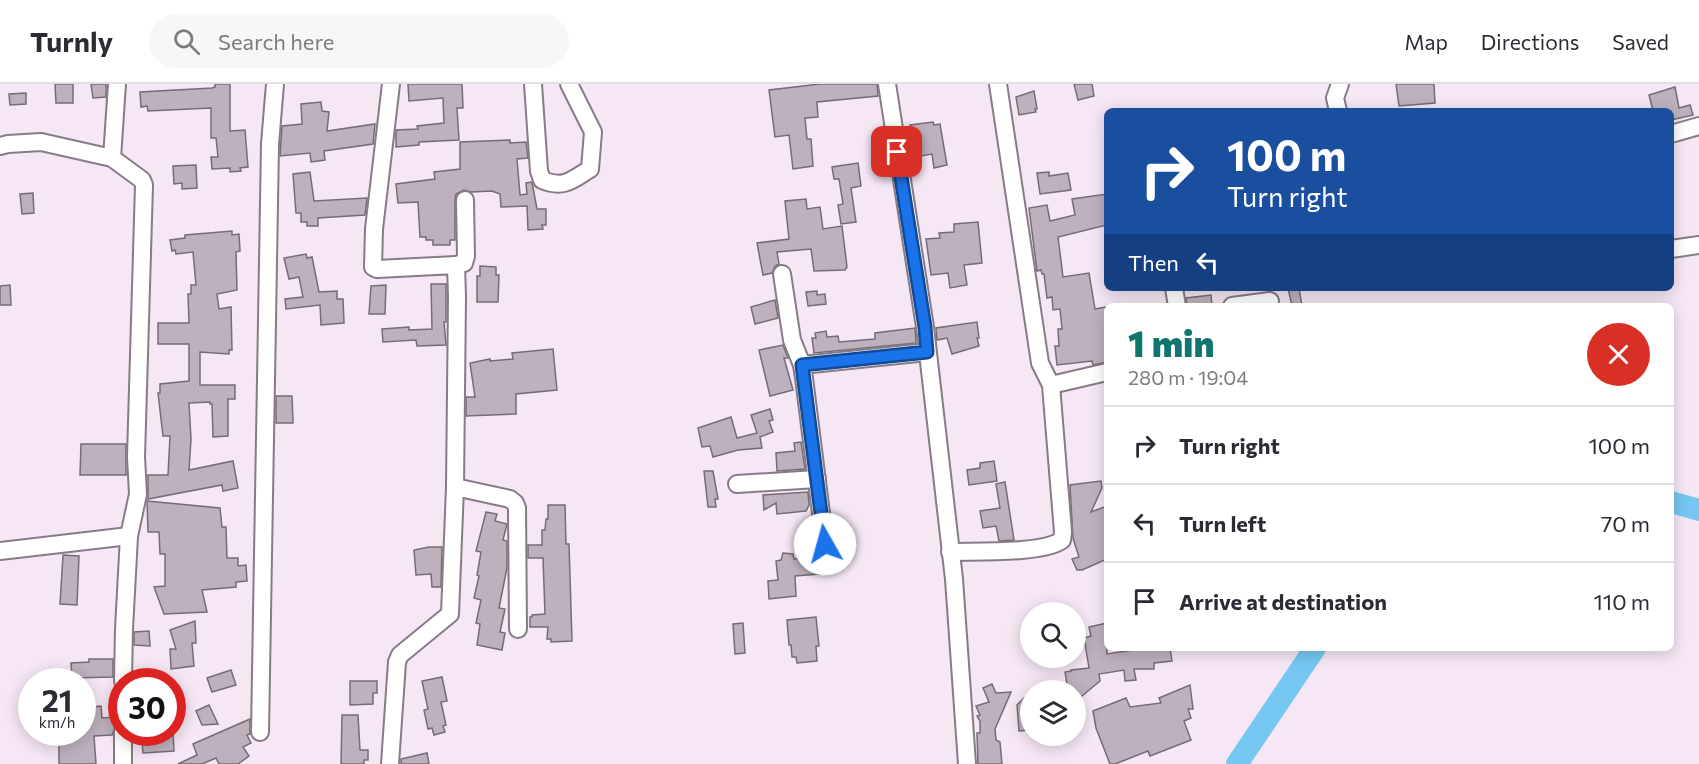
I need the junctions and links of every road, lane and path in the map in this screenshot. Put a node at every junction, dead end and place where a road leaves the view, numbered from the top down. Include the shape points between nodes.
1 (117, 84) edge
2 (275, 84) edge
3 (392, 84) edge
4 (533, 84) edge
5 (569, 84) edge
6 (887, 84) edge
7 (998, 84) edge
8 (1340, 84) edge
9 (1337, 108) edge
10 (1699, 126) edge
11 (1674, 133) edge
12 (0, 146) edge
13 (112, 158) junction
14 (465, 200) dead end
15 (1699, 245) edge
16 (1674, 249) edge
17 (456, 265) junction
18 (782, 274) dead end
19 (1270, 301) dead end
20 (1255, 303) edge
21 (927, 352) junction
22 (802, 365) junction
23 (1104, 373) edge
24 (1051, 385) junction
25 (817, 479) junction
26 (737, 484) dead end
27 (454, 487) junction
28 (129, 536) junction
29 (825, 544) dead end
30 (0, 551) edge
31 (950, 552) junction
32 (518, 629) dead end
33 (123, 668) edge
34 (260, 732) dead end
35 (123, 746) edge
36 (123, 764) edge
37 (390, 764) edge
38 (967, 764) edge

1 - 13 street
2 - 34 street via 270,144
3 - 17 street via 373,267
4 - 5 street via 539,171 542,180 554,185 568,183 590,168 593,132
6 - 21 street
7 - 24 street via 1040,363
8 - 9 street via 1335,98
10 - 11 street
12 - 13 street via 42,142
13 - 28 street via 142,180 145,190 138,494
14 - 17 street via 466,256 464,263
15 - 16 street
17 - 27 street
18 - 22 street via 792,340
19 - 20 street
21 - 22 street
21 - 31 street
22 - 25 street
23 - 24 street
24 - 31 street via 1062,540 1056,545 1020,550
25 - 26 street
25 - 29 street
27 - 32 street via 515,503
27 - 37 street via 450,614 400,655 397,662
28 - 30 street
28 - 33 street
31 - 38 street
35 - 36 street

